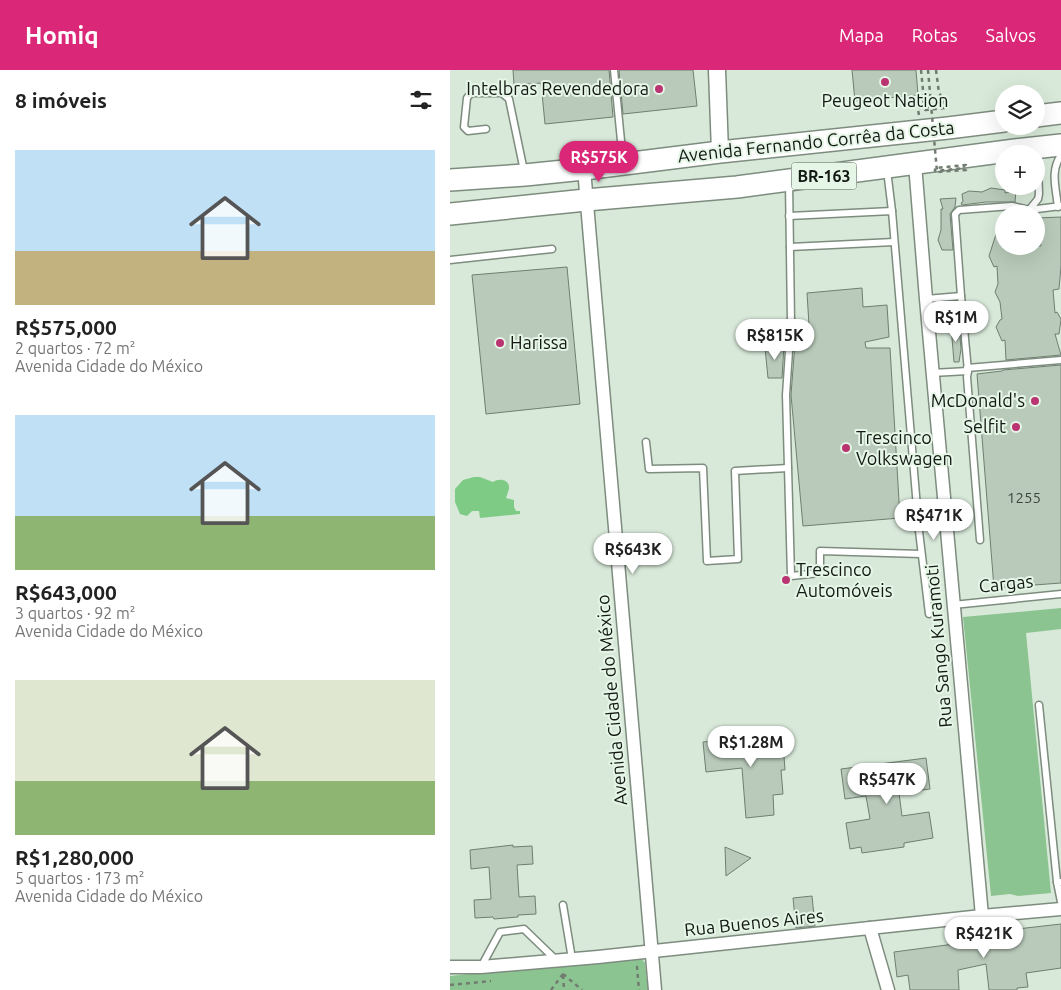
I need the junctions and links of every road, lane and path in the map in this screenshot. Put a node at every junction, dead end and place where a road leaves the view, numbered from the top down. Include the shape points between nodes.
1 (614, 70) edge
2 (717, 70) edge
3 (921, 70) edge
4 (928, 70) edge
5 (936, 70) edge
6 (924, 99) junction
7 (916, 100) dead end
8 (930, 100) junction
9 (925, 106) junction
10 (1061, 113) edge
11 (1045, 115) edge
12 (947, 118) junction
13 (995, 121) edge
14 (486, 129) dead end
15 (1061, 145) edge
16 (1045, 148) edge
17 (720, 152) junction
18 (995, 155) edge
19 (1061, 155) edge
20 (623, 164) junction
21 (914, 164) junction
22 (964, 166) dead end
23 (887, 168) junction
24 (584, 169) junction
25 (525, 175) junction
26 (450, 180) edge
27 (789, 181) junction
28 (1058, 187) edge
29 (586, 200) junction
30 (995, 207) edge
31 (1060, 207) edge
32 (1045, 208) edge
33 (892, 210) junction
34 (450, 214) edge
35 (789, 216) junction
36 (894, 242) junction
37 (790, 247) junction
38 (552, 249) dead end
39 (450, 260) edge
40 (960, 296) junction
41 (926, 299) junction
42 (1061, 360) edge
43 (967, 370) junction
44 (932, 373) junction
45 (646, 442) dead end
46 (788, 468) junction
47 (980, 540) dead end
48 (921, 554) junction
49 (1061, 594) edge
50 (953, 605) junction
51 (929, 614) dead end
52 (1039, 705) dead end
53 (1059, 882) edge
54 (1061, 902) edge
55 (563, 905) dead end
56 (1061, 909) edge
57 (982, 916) junction
58 (870, 928) junction
59 (651, 952) junction
60 (572, 959) junction
61 (556, 960) junction
62 (450, 967) edge
63 (481, 967) junction
64 (627, 968) dead end
65 (572, 973) dead end
66 (563, 974) junction
67 (553, 975) dead end
68 (497, 980) dead end
69 (450, 985) edge
70 (551, 990) edge
71 (564, 990) edge
72 (582, 990) edge
73 (639, 990) edge
74 (655, 990) edge
75 (888, 990) edge

1 - 20 lane
2 - 17 street
3 - 6 path
4 - 8 path, bridge
5 - 12 path
6 - 7 path
6 - 9 path
8 - 9 path via 919,101 920,108 928,107 927,101 921,102 921,106
8 - 22 path, bridge via 937,172 966,170 966,165 935,168 935,171 964,168
9 - 12 path via 925,110
10 - 11 highway
12 - 13 highway, Avenida Fernando Corrêa da Costa / BR-163
12 - 17 highway, Avenida Fernando Corrêa da Costa / BR-163
14 - 25 lane via 468,131 464,127 468,98 471,93 502,93 509,99
15 - 16 highway, Avenida Fernando Corrêa da Costa / BR-163
17 - 20 highway, Avenida Fernando Corrêa da Costa / BR-163
18 - 21 highway, Avenida Fernando Corrêa da Costa / BR-163
19 - 28 lane via 1054,174
20 - 24 highway, Avenida Fernando Corrêa da Costa / BR-163
21 - 23 highway, Avenida Fernando Corrêa da Costa / BR-163
21 - 41 street, Rua Sango Kuramoti
23 - 27 highway, Avenida Fernando Corrêa da Costa / BR-163
23 - 33 lane
24 - 25 highway, Avenida Fernando Corrêa da Costa / BR-163
24 - 29 street, Avenida Cidade do México
25 - 26 highway, Avenida Fernando Corrêa da Costa / BR-163
27 - 29 highway, Avenida Fernando Corrêa da Costa / BR-163
27 - 35 lane
28 - 31 lane
29 - 34 highway, Avenida Fernando Corrêa da Costa / BR-163
29 - 59 street, Avenida Cidade do México
30 - 40 lane via 956,211
31 - 32 lane
33 - 35 lane
33 - 36 lane
35 - 37 lane
36 - 37 lane
36 - 48 lane
37 - 46 lane via 792,322 786,395
38 - 39 lane
40 - 41 lane
40 - 43 lane
41 - 44 street, Rua Sango Kuramoti
42 - 43 lane
43 - 44 lane
43 - 47 lane
44 - 50 street, Rua Sango Kuramoti
45 - 46 lane via 649,469 702,468 707,561 738,559 735,471
46 - 48 lane via 791,576 820,573 820,551
48 - 51 lane
49 - 50 lane, Cargas
50 - 57 street, Rua Sango Kuramoti
52 - 53 lane
53 - 54 lane
55 - 60 lane
56 - 57 street, Rua Buenos Aires
57 - 58 street, Rua Buenos Aires
58 - 59 street, Rua Buenos Aires
58 - 75 street
59 - 60 street, Rua Buenos Aires
59 - 74 street, Avenida Cidade do México
60 - 61 street, Rua Buenos Aires
61 - 63 street, Rua Buenos Aires
61 - 63 lane via 524,929 500,932
62 - 63 street, Rua Buenos Aires
64 - 73 path via 637,967
65 - 66 path
66 - 67 path
66 - 70 path
66 - 71 path
66 - 72 path
68 - 69 path

